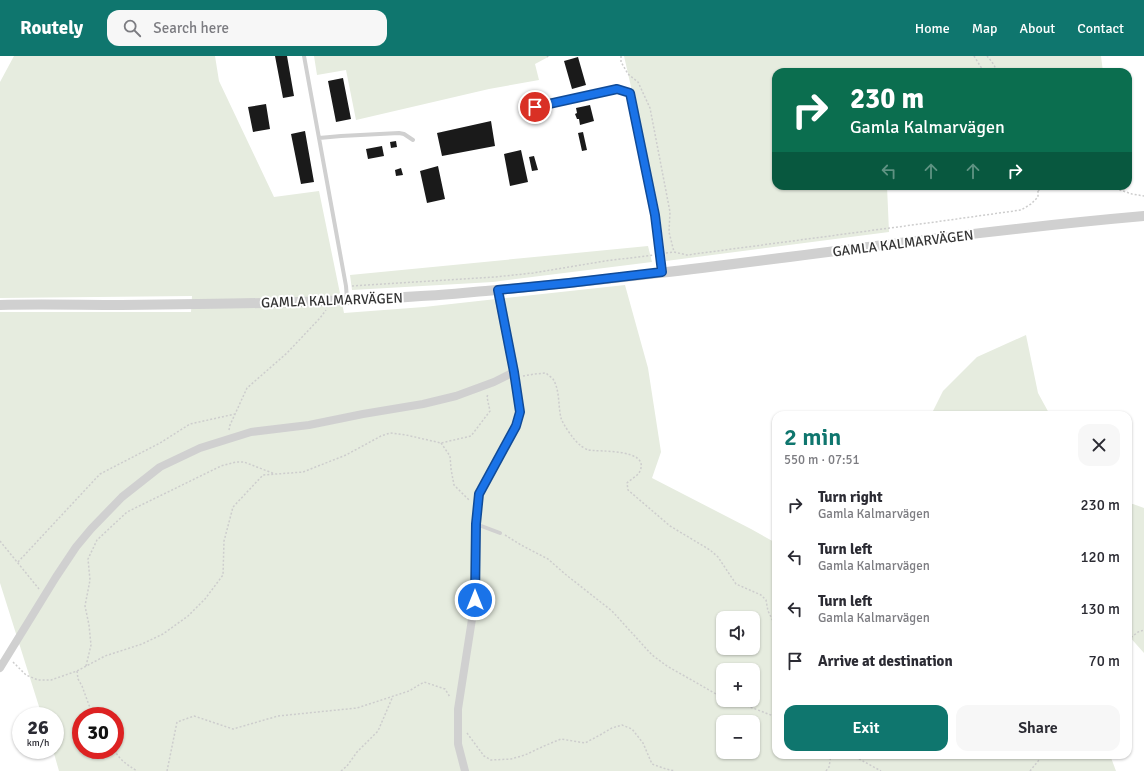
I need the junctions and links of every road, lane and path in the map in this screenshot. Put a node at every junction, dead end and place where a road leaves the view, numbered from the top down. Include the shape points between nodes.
1 (304, 56) edge
2 (621, 56) edge
3 (974, 56) edge
4 (987, 56) edge
5 (982, 68) edge
6 (996, 68) edge
7 (521, 110) dead end
8 (319, 138) junction
9 (413, 140) dead end
10 (1038, 190) edge
11 (1120, 190) edge
12 (1144, 196) edge
13 (1144, 216) edge
14 (674, 252) junction
15 (660, 254) junction
16 (662, 272) junction
17 (346, 286) junction
18 (498, 290) junction
19 (328, 300) junction
20 (348, 300) junction
21 (0, 304) edge
22 (514, 375) junction
23 (489, 389) dead end
24 (235, 414) junction
25 (227, 440) junction
26 (441, 443) junction
27 (277, 474) junction
28 (478, 507) junction
29 (476, 524) junction
30 (500, 533) joint
31 (0, 541) edge
32 (18, 562) junction
33 (45, 596) junction
34 (772, 619) edge
35 (1144, 630) edge
36 (1132, 637) edge
37 (8, 656) junction
38 (86, 666) junction
39 (0, 668) edge
40 (77, 671) junction
41 (716, 694) edge
42 (393, 696) junction
43 (90, 707) edge
44 (750, 707) edge
45 (458, 709) junction
46 (772, 715) edge
47 (458, 731) junction
48 (120, 759) edge
49 (830, 759) edge
50 (859, 759) edge
51 (1040, 759) edge
52 (137, 771) edge
53 (167, 771) edge
54 (341, 771) edge
55 (465, 771) edge
56 (675, 771) edge
57 (826, 771) edge
58 (881, 771) edge
59 (1030, 771) edge

1 - 8 lane
2 - 14 path via 628,74 638,82 650,108 670,212 669,232
3 - 5 path
4 - 6 path
7 - 15 lane via 617,89 630,93 655,215
8 - 9 lane via 399,133
8 - 17 lane
10 - 14 path via 1038,197 1021,210 687,255
11 - 12 path
13 - 16 street, GAMLA KALMARVÄGEN via 933,238
14 - 15 path
15 - 16 lane
15 - 17 path via 495,277
16 - 18 street, GAMLA KALMARVÄGEN
17 - 20 lane
18 - 20 street, GAMLA KALMARVÄGEN
18 - 22 street
19 - 20 street, GAMLA KALMARVÄGEN
19 - 21 street, GAMLA KALMARVÄGEN via 120,305
19 - 24 path via 326,310 320,318 287,353 247,388
22 - 25 street via 456,396 423,404 251,432
22 - 28 street via 520,412 516,426 479,494
22 - 34 path via 546,373 553,379 557,388 561,419 580,446 588,450 617,452 638,458 641,470 627,483 628,490 670,526 710,550 718,557 736,584 761,595 766,600
23 - 26 path via 487,396 490,411 471,436
24 - 25 path
24 - 32 path via 190,424 160,443 100,474
25 - 33 street via 200,448 160,467 122,497 76,547
26 - 27 path via 390,433 346,455 303,472
26 - 28 path via 450,456 454,485
27 - 38 path via 263,475 233,507 224,541 223,575 206,599 163,634
27 - 38 path via 244,462 221,466 127,512 97,540 88,559 90,580 85,606 91,645
28 - 29 street
29 - 30 lane
29 - 45 street via 475,600
30 - 41 path via 548,558 612,611 652,655
31 - 32 path
32 - 33 path
33 - 37 street
35 - 36 path
37 - 39 street
37 - 40 path via 26,675 38,680 51,680
38 - 40 path
40 - 43 path
42 - 45 path via 409,691 424,682 445,689
42 - 53 path via 357,708 278,716 233,729 194,716 177,722
42 - 54 path via 378,731
44 - 46 path
45 - 47 street
47 - 55 street via 458,744
47 - 56 path via 463,730 469,735 484,756 491,760 525,755 560,739 585,743 622,725 632,729 643,743 652,764
48 - 52 path
49 - 57 path
50 - 58 path
51 - 59 path

